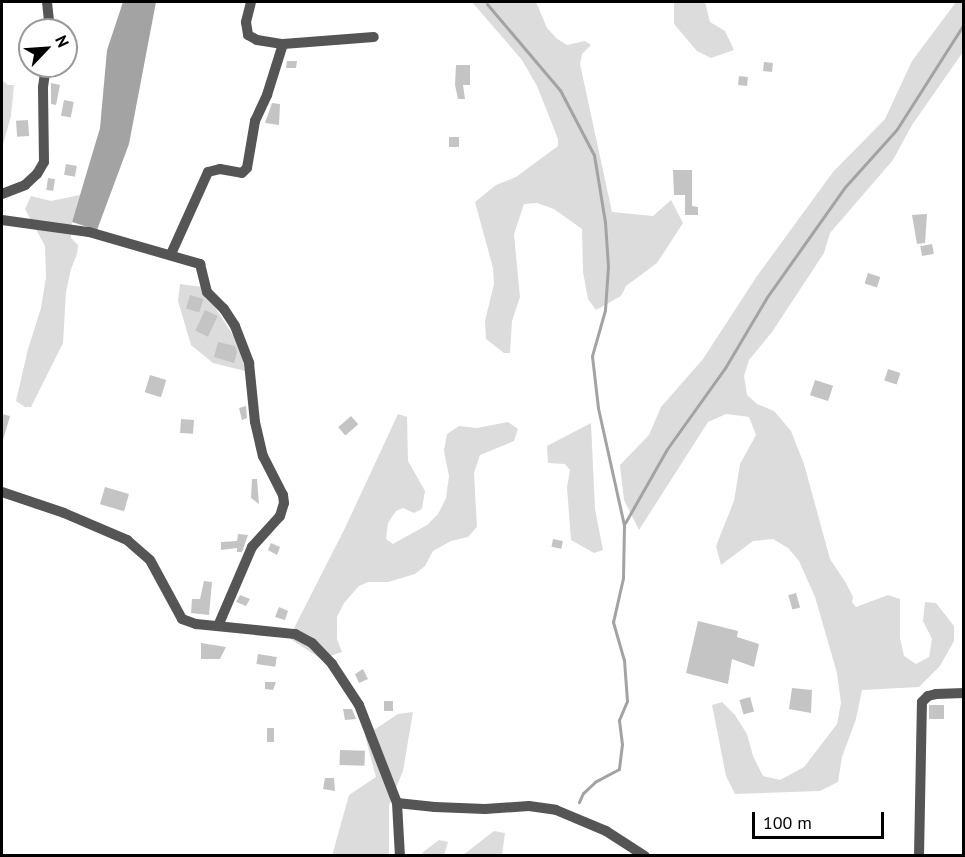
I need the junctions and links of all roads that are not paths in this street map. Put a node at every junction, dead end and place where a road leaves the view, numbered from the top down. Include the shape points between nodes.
1 (47, 2) edge
2 (251, 2) edge
3 (49, 18) edge
4 (374, 37) dead end
5 (283, 44) junction
6 (44, 78) edge
7 (2, 194) edge
8 (2, 220) edge
9 (171, 254) junction
10 (6, 493) edge
11 (2, 505) edge
12 (219, 626) junction
13 (963, 693) edge
14 (397, 803) junction
15 (400, 855) edge
16 (645, 855) edge
17 (919, 855) edge

1 - 3 street
2 - 5 street via 246,21 248,35
4 - 5 street
5 - 9 street via 255,121 247,168 242,173 220,169 208,172
6 - 7 street via 44,162 25,185
8 - 9 street via 66,227
9 - 12 street via 200,264 207,292 235,326 249,363 263,456 283,495 280,516 252,547
10 - 11 street
10 - 12 street via 127,540 150,560 182,619
12 - 14 street via 295,634 312,643 332,664 359,705
13 - 17 street via 936,694 922,702
14 - 15 street
14 - 16 street via 462,809 530,806 556,810 606,831

